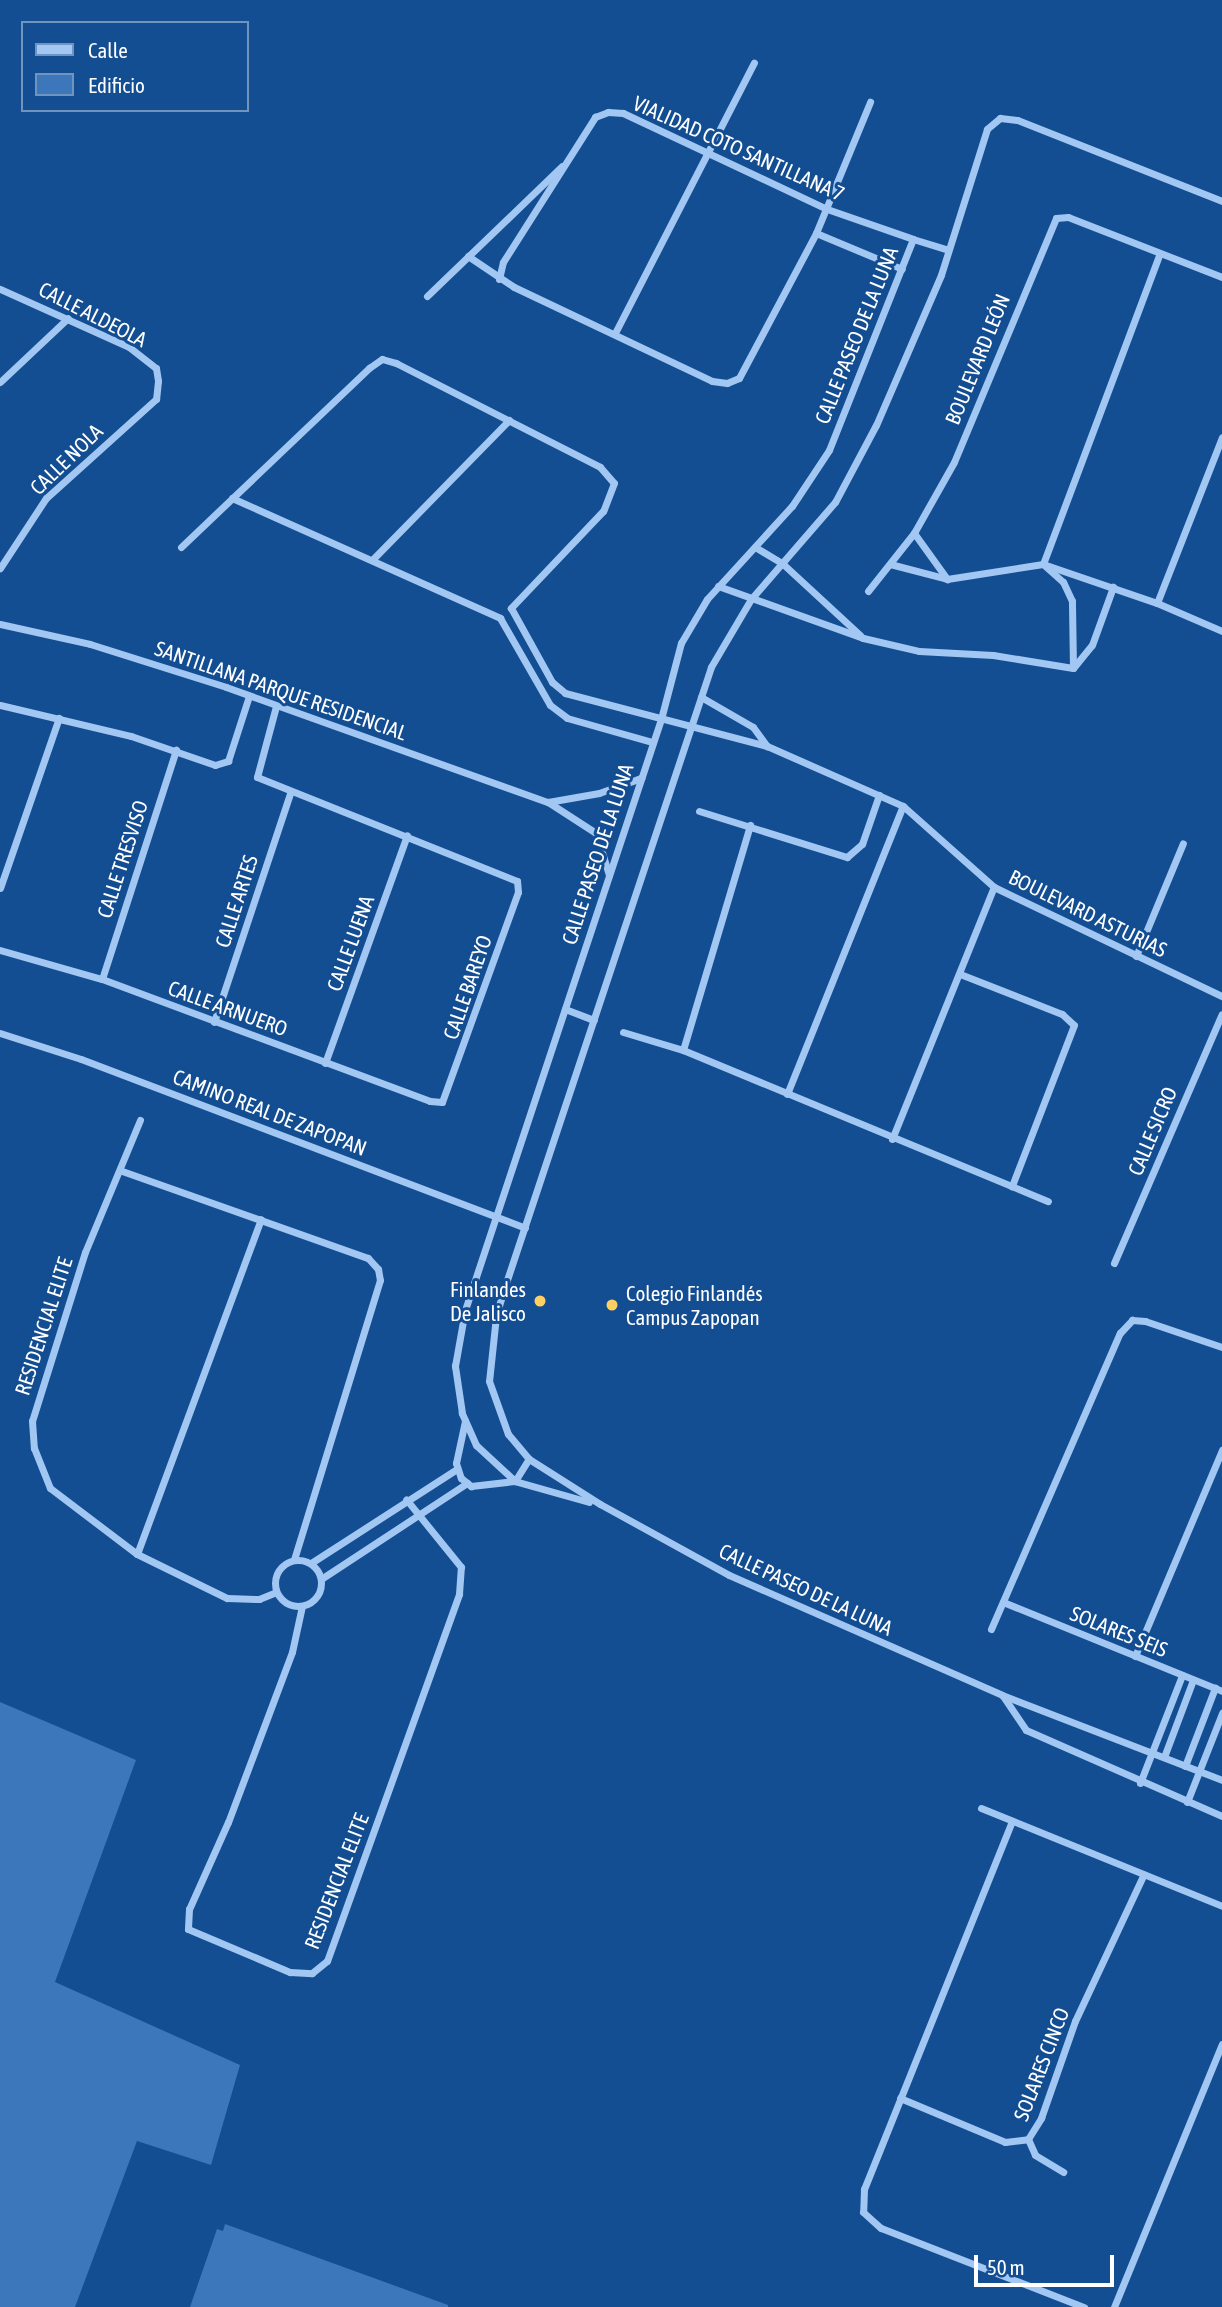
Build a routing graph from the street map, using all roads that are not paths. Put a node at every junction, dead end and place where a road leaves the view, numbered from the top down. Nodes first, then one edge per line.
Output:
1 (754, 63) dead end
2 (870, 102) dead end
3 (708, 152) junction
4 (570, 158) junction
5 (1222, 201) edge
6 (827, 209) junction
7 (816, 233) junction
8 (913, 239) junction
9 (948, 250) junction
10 (1160, 253) junction
11 (468, 256) junction
12 (902, 269) junction
13 (1222, 277) edge
14 (499, 279) junction
15 (0, 289) edge
16 (428, 296) dead end
17 (68, 318) junction
18 (615, 333) junction
19 (159, 381) joint
20 (0, 382) edge
21 (509, 420) junction
22 (1222, 436) edge
23 (232, 498) junction
24 (914, 533) junction
25 (181, 547) dead end
26 (755, 547) junction
27 (373, 560) junction
28 (783, 564) junction
29 (1043, 564) junction
30 (890, 565) junction
31 (0, 568) edge
32 (947, 579) junction
33 (718, 586) junction
34 (1113, 587) junction
35 (868, 591) dead end
36 (751, 598) junction
37 (1157, 603) junction
38 (0, 624) edge
39 (1222, 631) edge
40 (863, 638) junction
41 (1073, 668) junction
42 (249, 696) junction
43 (701, 697) junction
44 (0, 705) edge
45 (276, 706) junction
46 (59, 718) junction
47 (661, 719) junction
48 (691, 725) junction
49 (652, 742) junction
50 (767, 746) junction
51 (176, 750) junction
52 (641, 778) junction
53 (291, 791) junction
54 (879, 795) junction
55 (548, 802) junction
56 (903, 806) junction
57 (699, 811) dead end
58 (750, 825) junction
59 (407, 835) junction
60 (1183, 843) dead end
61 (609, 875) junction
62 (995, 887) junction
63 (0, 888) edge
64 (0, 950) edge
65 (1136, 956) junction
66 (960, 974) junction
67 (102, 979) junction
68 (1222, 996) edge
69 (565, 1009) junction
70 (1222, 1014) edge
71 (594, 1020) junction
72 (214, 1022) junction
73 (623, 1031) dead end
74 (0, 1033) edge
75 (682, 1050) junction
76 (325, 1063) junction
77 (787, 1094) junction
78 (442, 1102) joint
79 (140, 1120) dead end
80 (892, 1139) junction
81 (122, 1171) junction
82 (1012, 1186) junction
83 (1048, 1201) dead end
84 (496, 1217) junction
85 (261, 1219) junction
86 (525, 1228) junction
87 (1114, 1263) dead end
88 (1222, 1347) edge
89 (465, 1421) junction
90 (1222, 1450) edge
91 (529, 1459) junction
92 (457, 1469) junction
93 (515, 1481) junction
94 (467, 1483) junction
95 (406, 1499) junction
96 (600, 1504) junction
97 (419, 1514) junction
98 (137, 1554) junction
99 (294, 1559) junction
100 (312, 1563) junction
101 (321, 1579) junction
102 (276, 1592) junction
103 (1003, 1602) junction
104 (302, 1606) junction
105 (991, 1629) dead end
106 (1135, 1656) junction
107 (1182, 1675) junction
108 (1194, 1680) junction
109 (1218, 1690) edge
110 (1002, 1695) junction
111 (1222, 1713) edge
112 (1152, 1752) junction
113 (1164, 1757) junction
114 (1185, 1766) junction
115 (1200, 1771) junction
116 (1222, 1780) edge
117 (1140, 1783) junction
118 (1187, 1802) junction
119 (981, 1808) dead end
120 (1222, 1816) edge
121 (1012, 1821) junction
122 (1144, 1874) junction
123 (1222, 1906) edge
124 (1222, 2044) edge
125 (900, 2098) junction
126 (1028, 2140) junction
127 (1063, 2172) dead end
128 (1084, 2307) edge
129 (1114, 2307) edge

1 - 3 street
2 - 6 street
3 - 4 street, VIALIDAD COTO SANTILLANA 7
3 - 6 street, VIALIDAD COTO SANTILLANA 7
3 - 18 street
4 - 11 street
4 - 14 street, VIALIDAD COTO SANTILLANA 7
5 - 9 street
6 - 7 street
6 - 8 street, VIALIDAD COTO SANTILLANA 7
7 - 12 street
7 - 18 street
8 - 9 street, CALLE PASEO DE LA LUNA
8 - 12 street, CALLE PASEO DE LA LUNA
9 - 28 street, CALLE PASEO DE LA LUNA
10 - 13 street, BOULEVARD LEÓN
10 - 24 street, BOULEVARD LEÓN
10 - 29 street
11 - 14 street
11 - 16 street
12 - 26 street, CALLE PASEO DE LA LUNA
14 - 18 street
15 - 17 street, CALLE ALDEOLA
17 - 19 street, CALLE ALDEOLA
17 - 20 street
19 - 31 street, CALLE NOLA
21 - 23 street
21 - 27 street
21 - 47 street, BOULEVARD ASTURIAS
22 - 37 street
23 - 25 street
23 - 27 street
24 - 30 street
24 - 32 street
26 - 28 street
26 - 33 street, CALLE PASEO DE LA LUNA
27 - 49 street
28 - 36 street, CALLE PASEO DE LA LUNA
28 - 40 street
29 - 32 street
29 - 34 street
29 - 41 street
30 - 32 street
30 - 35 street
33 - 36 street
33 - 47 street, CALLE PASEO DE LA LUNA
34 - 37 street
34 - 41 street
36 - 40 street
36 - 43 street, CALLE PASEO DE LA LUNA
37 - 39 street
38 - 42 street, SANTILLANA PARQUE RESIDENCIAL
40 - 41 street
42 - 45 street, SANTILLANA PARQUE RESIDENCIAL
42 - 51 street
43 - 48 street, CALLE PASEO DE LA LUNA
43 - 50 street, BOULEVARD ASTURIAS
44 - 46 street
45 - 53 street
45 - 55 street, SANTILLANA PARQUE RESIDENCIAL
46 - 51 street
46 - 63 street
47 - 48 street, BOULEVARD ASTURIAS
47 - 49 street, CALLE PASEO DE LA LUNA
48 - 50 street, BOULEVARD ASTURIAS
48 - 71 street, CALLE PASEO DE LA LUNA
49 - 52 street, CALLE PASEO DE LA LUNA
50 - 54 street, BOULEVARD ASTURIAS
51 - 67 street, CALLE TRESVISO
52 - 55 street
52 - 61 street, CALLE PASEO DE LA LUNA
53 - 59 street
53 - 72 street, CALLE ARTES
54 - 56 street, BOULEVARD ASTURIAS
54 - 58 street
55 - 61 street, SANTILLANA PARQUE RESIDENCIAL
56 - 62 street, BOULEVARD ASTURIAS
56 - 77 street
57 - 58 street
58 - 75 street
59 - 76 street, CALLE LUENA
59 - 78 street, CALLE BAREYO
60 - 65 street
61 - 69 street, CALLE PASEO DE LA LUNA
62 - 65 street, BOULEVARD ASTURIAS
62 - 66 street
64 - 67 street, CALLE ARNUERO
65 - 68 street, BOULEVARD ASTURIAS
66 - 80 street
66 - 82 street
67 - 72 street, CALLE ARNUERO
69 - 71 street
69 - 84 street, CALLE PASEO DE LA LUNA
70 - 87 street, CALLE SICRO
71 - 86 street, CALLE PASEO DE LA LUNA
72 - 76 street, CALLE ARNUERO
73 - 75 street
74 - 84 street, CAMINO REAL DE ZAPOPAN
75 - 77 street
76 - 78 street, CALLE ARNUERO
77 - 80 street
79 - 81 street, RESIDENCIAL ELITE
80 - 82 street
81 - 85 street
81 - 98 street, RESIDENCIAL ELITE
82 - 83 street
84 - 86 street, CAMINO REAL DE ZAPOPAN
84 - 89 street, CALLE PASEO DE LA LUNA
85 - 98 street
85 - 99 street
86 - 91 street, CALLE PASEO DE LA LUNA
88 - 103 street
89 - 92 street
89 - 93 street, CALLE PASEO DE LA LUNA
90 - 106 street
91 - 93 street
91 - 96 street, CALLE PASEO DE LA LUNA
92 - 94 street
92 - 95 street
93 - 94 street
93 - 96 street, CALLE PASEO DE LA LUNA
94 - 97 street
95 - 97 street, RESIDENCIAL ELITE
95 - 100 street
96 - 110 street, CALLE PASEO DE LA LUNA
97 - 101 street
97 - 104 street, RESIDENCIAL ELITE
98 - 102 street, RESIDENCIAL ELITE
99 - 100 street
99 - 102 street
100 - 101 street
101 - 104 street
102 - 104 street
103 - 105 street
103 - 106 street, SOLARES SEIS
106 - 107 street, SOLARES SEIS
107 - 108 street, SOLARES SEIS
107 - 112 street
108 - 109 street, SOLARES SEIS
108 - 113 street
109 - 114 street
110 - 112 street, CALLE PASEO DE LA LUNA
110 - 117 street
111 - 115 street
112 - 113 street, CALLE PASEO DE LA LUNA
112 - 117 street
113 - 114 street, CALLE PASEO DE LA LUNA
114 - 115 street, CALLE PASEO DE LA LUNA
115 - 116 street, CALLE PASEO DE LA LUNA
115 - 118 street
117 - 118 street
118 - 120 street
119 - 121 street
121 - 122 street
121 - 125 street
122 - 123 street
122 - 126 street, SOLARES CINCO
124 - 129 street
125 - 126 street, SOLARES CINCO
125 - 128 street
126 - 127 street

